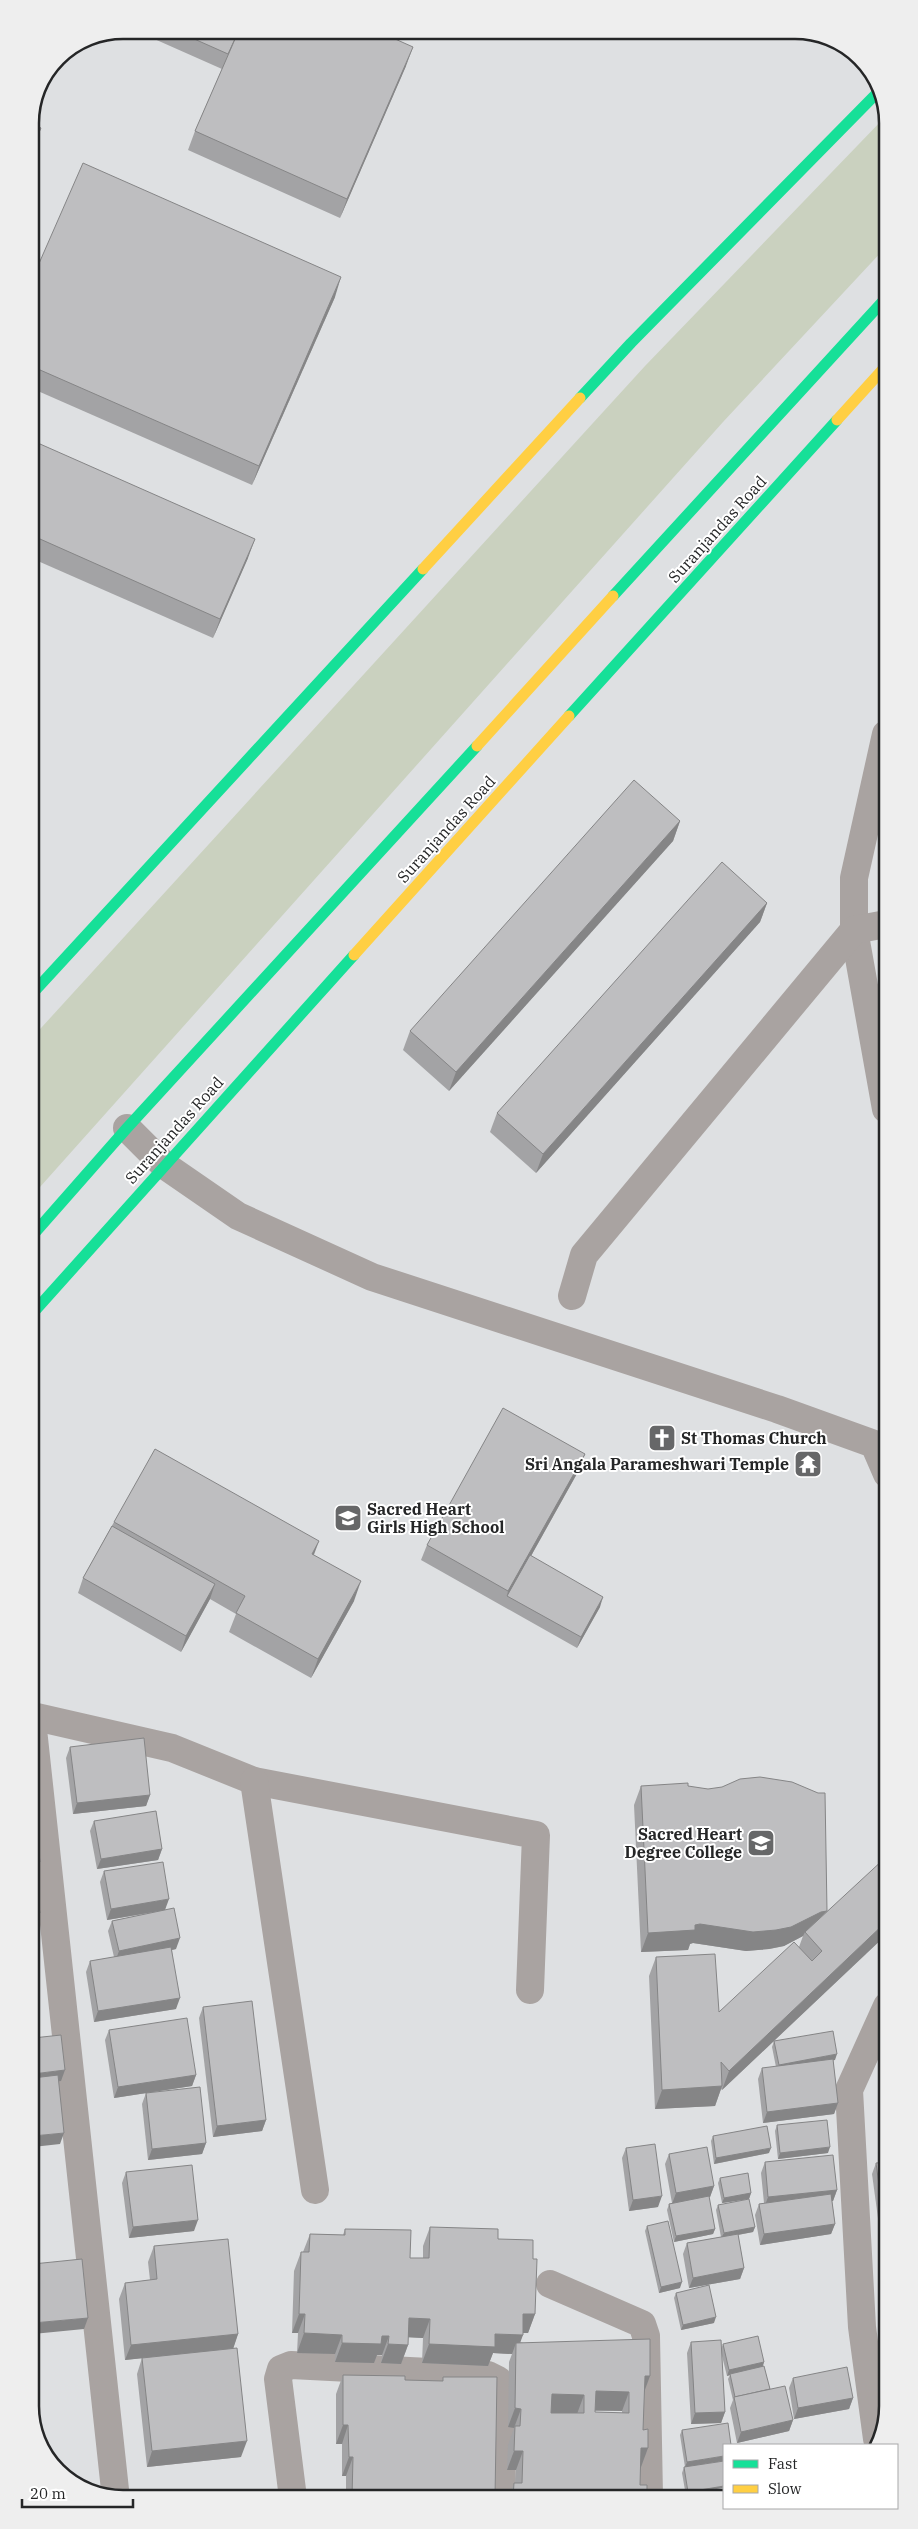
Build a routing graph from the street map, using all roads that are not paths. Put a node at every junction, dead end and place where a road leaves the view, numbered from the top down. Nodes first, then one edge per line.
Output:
1 (874, 96) edge
2 (879, 306) edge
3 (879, 374) edge
4 (879, 766) edge
5 (879, 925) edge
6 (854, 930) junction
7 (39, 986) edge
8 (879, 1058) edge
9 (127, 1128) junction
10 (164, 1165) junction
11 (39, 1228) edge
12 (572, 1296) dead end
13 (39, 1306) edge
14 (879, 1456) edge
15 (39, 1720) edge
16 (254, 1781) junction
17 (39, 1783) edge
18 (530, 1990) dead end
19 (879, 2024) edge
20 (315, 2190) dead end
21 (550, 2284) dead end
22 (876, 2430) edge
23 (115, 2490) edge
24 (292, 2490) edge
25 (502, 2490) edge
26 (650, 2490) edge

1 - 7 main road
2 - 9 main road, Suranjandas Road
3 - 10 main road, Suranjandas Road
4 - 6 street
5 - 6 street
6 - 8 street
6 - 12 street
9 - 10 street
9 - 11 main road, Suranjandas Road
10 - 13 main road, Suranjandas Road
10 - 14 street
15 - 16 street
16 - 18 street
16 - 20 street
17 - 23 street
19 - 22 street
21 - 26 street
24 - 25 street

